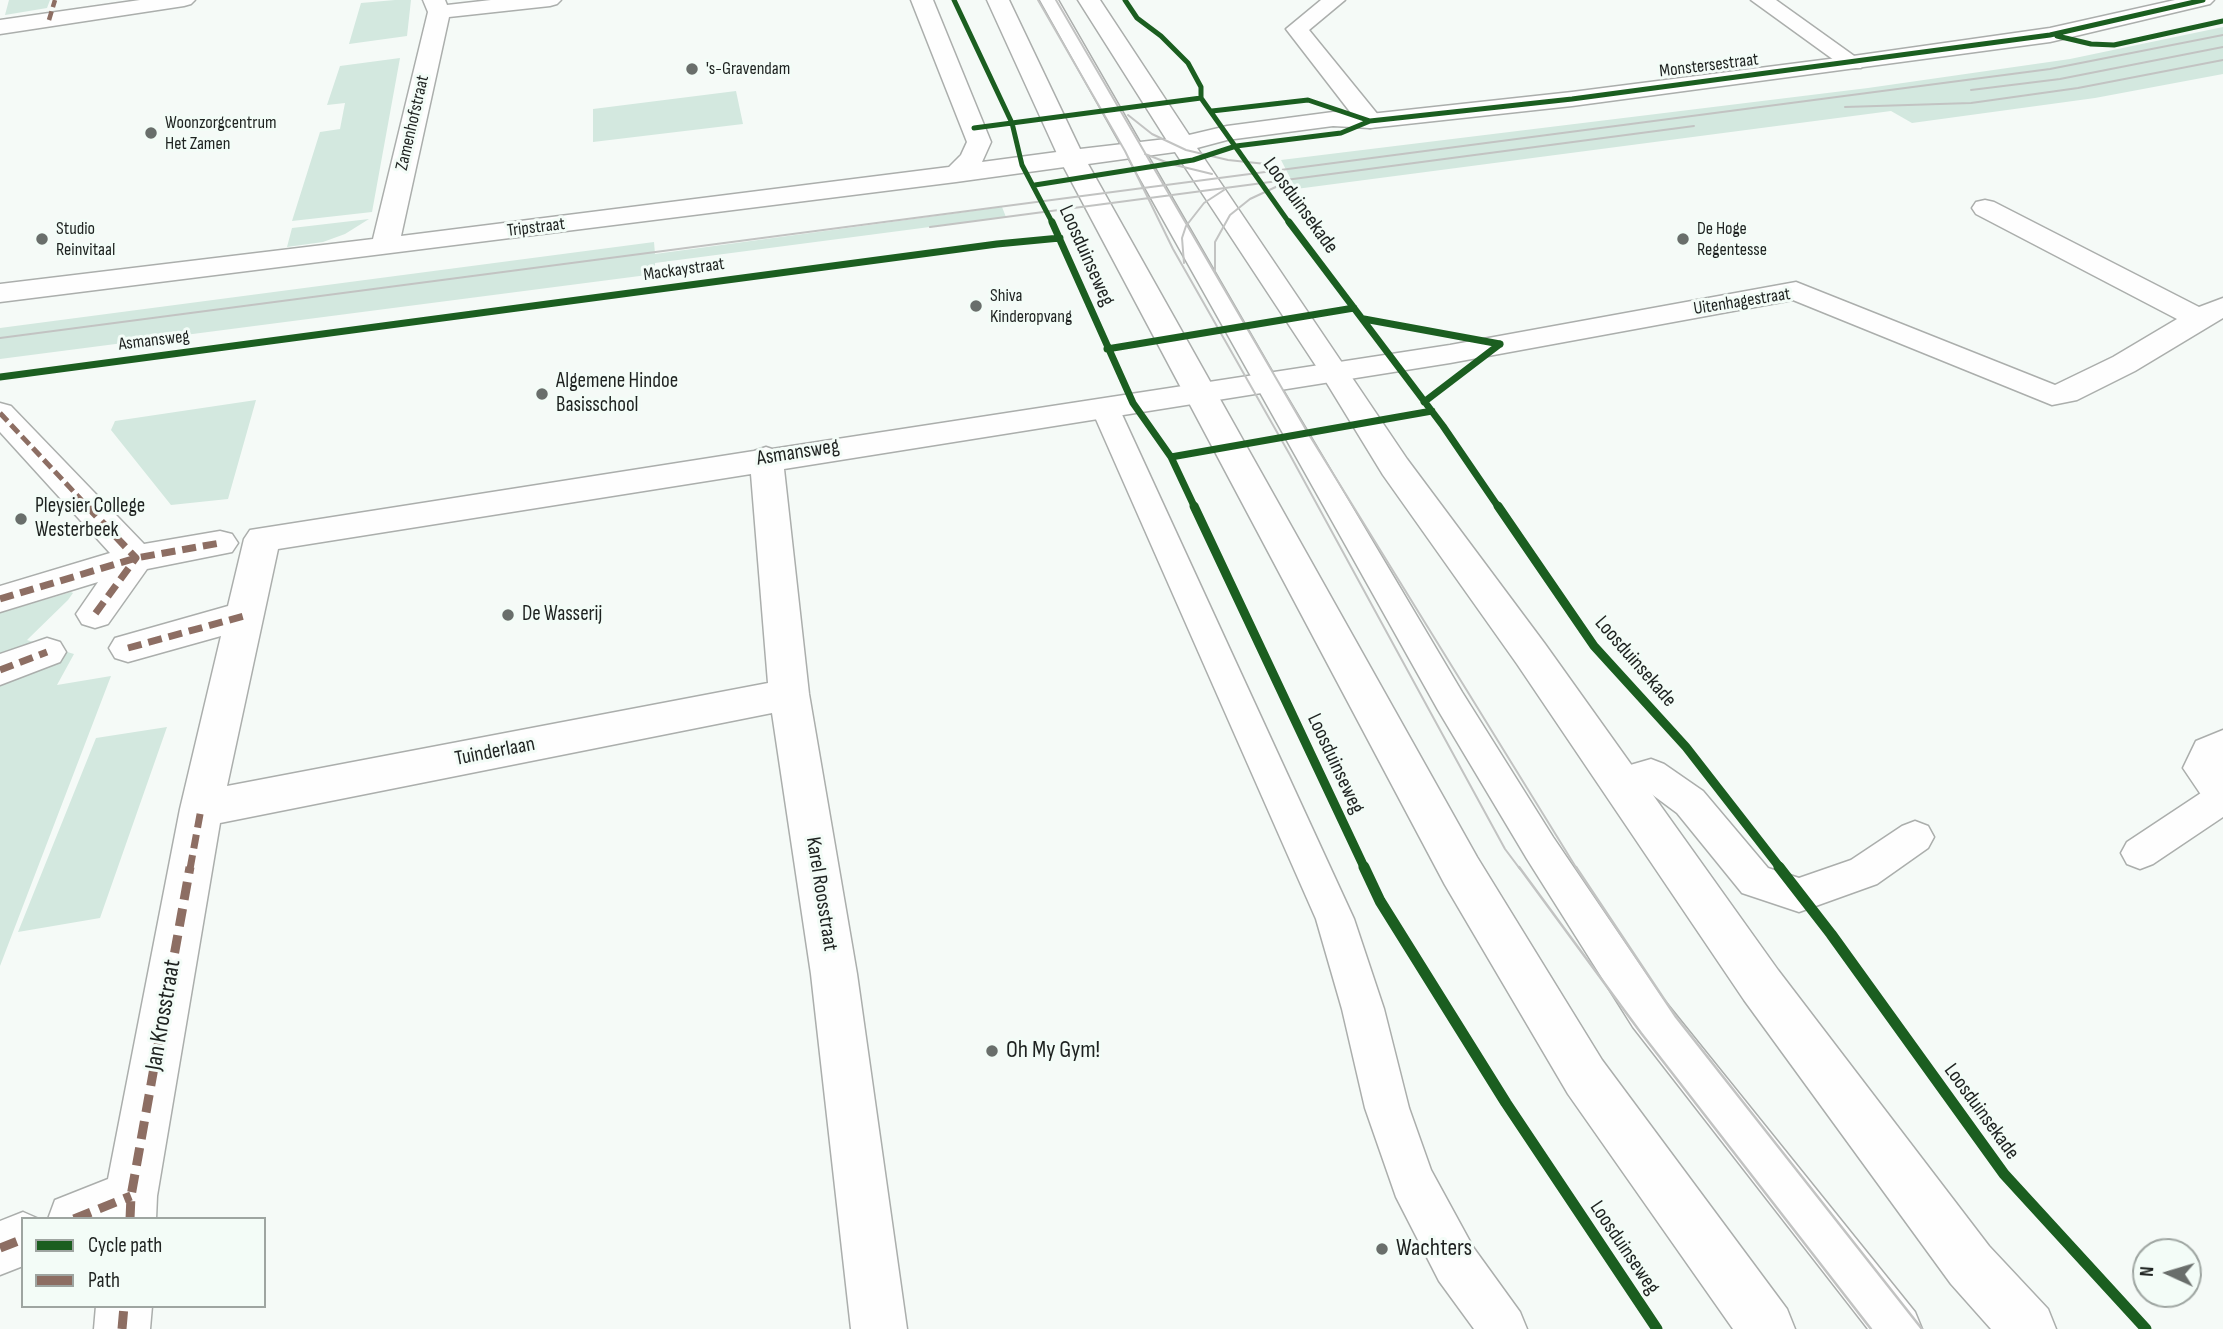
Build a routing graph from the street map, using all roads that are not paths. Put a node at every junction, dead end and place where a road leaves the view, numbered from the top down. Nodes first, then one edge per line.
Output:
1 (184, 0) edge
2 (550, 0) edge
3 (922, 0) edge
4 (998, 0) edge
5 (1049, 0) edge
6 (1089, 0) edge
7 (1334, 0) edge
8 (1762, 0) edge
9 (2203, 0) edge
10 (437, 6) edge
11 (52, 10) edge
12 (0, 27) edge
13 (1853, 63) junction
14 (1370, 121) junction
15 (1182, 144) junction
16 (1132, 150) junction
17 (1072, 158) junction
18 (956, 174) junction
19 (1984, 208) dead end
20 (385, 246) junction
21 (0, 293) edge
22 (2210, 312) edge
23 (1335, 372) junction
24 (1265, 382) junction
25 (1200, 393) junction
26 (1105, 408) junction
27 (0, 413) edge
28 (766, 458) junction
29 (262, 539) joint
30 (220, 543) dead end
31 (136, 558) junction
32 (0, 599) edge
33 (95, 614) dead end
34 (244, 616) junction
35 (128, 648) dead end
36 (47, 652) dead end
37 (0, 670) edge
38 (789, 694) junction
39 (2223, 746) edge
40 (1619, 782) junction
41 (2223, 796) edge
42 (199, 821) junction
43 (1915, 837) dead end
44 (2140, 853) dead end
45 (130, 1208) edge
46 (84, 1217) edge
47 (21, 1240) edge
48 (0, 1248) edge
49 (124, 1308) edge
50 (122, 1329) edge
51 (879, 1329) edge
52 (1503, 1329) edge
53 (1767, 1329) edge
54 (1898, 1329) edge
55 (2028, 1329) edge

1 - 11 street
2 - 10 street
3 - 18 street
4 - 17 street, Loosduinseweg
5 - 16 lane
6 - 15 street
7 - 14 street
8 - 13 street
9 - 13 street, Monstersestraat
10 - 20 street, Zamenhofstraat
11 - 12 street
13 - 14 street, Monstersestraat
14 - 15 street, Monstersestraat
15 - 16 street, Monstersestraat
15 - 23 street
16 - 17 street, Monstersestraat
16 - 24 lane
17 - 18 street, Tripstraat
17 - 25 street, Loosduinseweg
18 - 20 street, Tripstraat
19 - 22 street, Uitenhagestraat
20 - 21 street, Tripstraat
22 - 23 street, Uitenhagestraat
23 - 24 street, Asmansweg
23 - 40 street
24 - 25 street, Asmansweg
24 - 54 lane
25 - 26 street, Asmansweg
25 - 53 street, Loosduinseweg
26 - 28 street, Asmansweg
26 - 52 lane
27 - 31 street
28 - 29 street, Asmansweg
28 - 38 street, Karel Roosstraat
29 - 34 street, Jan Krosstraat
30 - 31 street
31 - 32 street
31 - 33 street
34 - 35 street
34 - 42 street, Jan Krosstraat
36 - 37 street
38 - 42 street, Tuinderlaan
38 - 51 street, Karel Roosstraat
39 - 41 street
40 - 43 lane
40 - 55 street
41 - 44 lane
42 - 45 street, Jan Krosstraat
45 - 46 street, Jan Krosstraat
47 - 48 street
49 - 50 street

